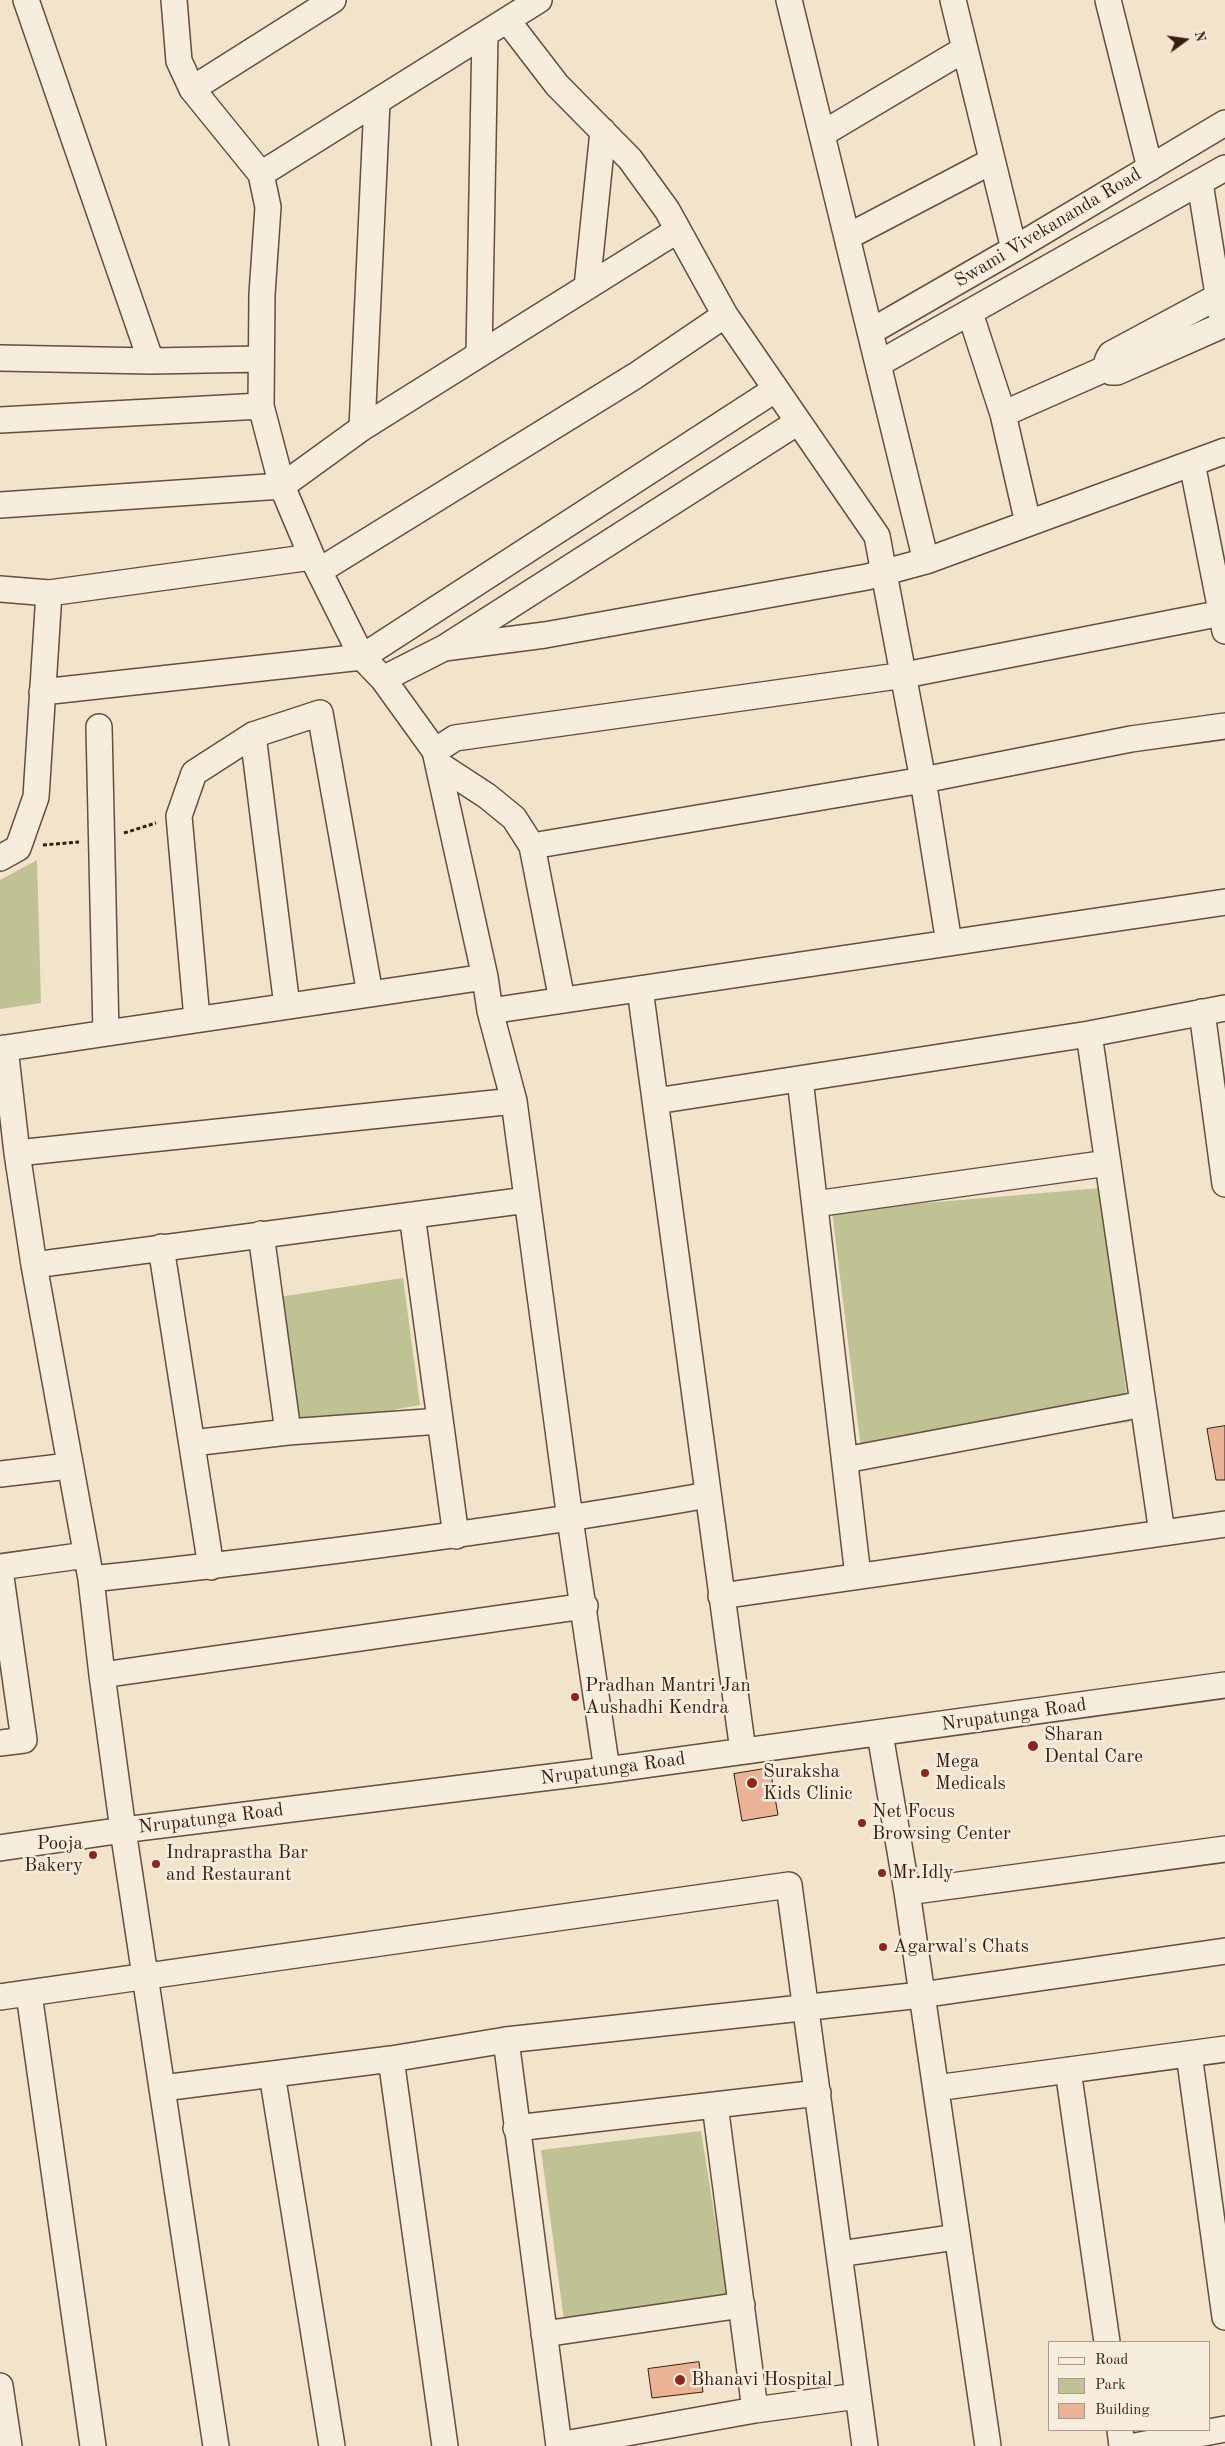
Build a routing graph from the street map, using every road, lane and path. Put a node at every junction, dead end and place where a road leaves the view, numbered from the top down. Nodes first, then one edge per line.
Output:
1 (26, 0) edge
2 (174, 0) edge
3 (333, 0) edge
4 (539, 0) edge
5 (789, 0) edge
6 (953, 0) edge
7 (1108, 0) edge
8 (507, 20) junction
9 (485, 34) junction
10 (965, 49) junction
11 (192, 89) junction
12 (377, 102) junction
13 (1225, 122) edge
14 (603, 131) junction
15 (822, 134) junction
16 (992, 161) junction
17 (1150, 168) junction
18 (1225, 168) edge
19 (261, 174) junction
20 (1200, 183) junction
21 (678, 230) junction
22 (847, 237) junction
23 (1014, 249) junction
24 (587, 287) junction
25 (1219, 296) junction
26 (970, 313) junction
27 (725, 315) junction
28 (1224, 330) edge
29 (870, 332) junction
30 (479, 354) junction
31 (0, 358) edge
32 (261, 359) junction
33 (151, 361) junction
34 (878, 364) junction
35 (1107, 368) junction
36 (776, 390) junction
37 (261, 406) junction
38 (1003, 414) junction
39 (0, 420) edge
40 (798, 422) junction
41 (362, 428) junction
42 (1225, 451) edge
43 (1192, 462) junction
44 (282, 486) junction
45 (0, 505) edge
46 (1028, 523) junction
47 (926, 561) junction
48 (316, 564) junction
49 (884, 573) junction
50 (0, 589) edge
51 (48, 593) junction
52 (1224, 622) edge
53 (444, 648) junction
54 (362, 657) junction
55 (905, 675) junction
56 (383, 679) junction
57 (42, 692) junction
58 (99, 726) dead end
59 (1225, 726) edge
60 (253, 735) junction
61 (436, 758) junction
62 (923, 780) junction
63 (178, 816) junction
64 (100, 840) junction
65 (532, 846) junction
66 (9, 853) edge
67 (1225, 902) edge
68 (949, 943) junction
69 (485, 977) junction
70 (640, 989) junction
71 (370, 994) junction
72 (562, 1000) junction
73 (288, 1006) junction
74 (1214, 1010) edge
75 (490, 1011) junction
76 (197, 1019) junction
77 (106, 1033) junction
78 (1089, 1034) junction
79 (2, 1048) edge
80 (800, 1079) junction
81 (514, 1101) junction
82 (656, 1101) junction
83 (17, 1153) junction
84 (1108, 1163) junction
85 (1225, 1184) edge
86 (527, 1200) junction
87 (815, 1204) junction
88 (412, 1215) junction
89 (261, 1234) junction
90 (161, 1247) junction
91 (34, 1265) junction
92 (1143, 1404) junction
93 (440, 1420) junction
94 (288, 1432) junction
95 (192, 1443) junction
96 (845, 1460) junction
97 (69, 1466) junction
98 (0, 1474) edge
99 (708, 1494) junction
100 (570, 1519) junction
101 (1225, 1524) edge
102 (1162, 1533) junction
103 (456, 1536) junction
104 (86, 1555) junction
105 (211, 1567) junction
106 (0, 1568) edge
107 (858, 1576) junction
108 (91, 1579) junction
109 (721, 1596) junction
110 (584, 1606) junction
111 (6, 1659) edge
112 (102, 1675) junction
113 (1225, 1685) edge
114 (880, 1734) junction
115 (0, 1743) edge
116 (742, 1751) junction
117 (607, 1770) junction
118 (123, 1830) junction
119 (0, 1848) edge
120 (1225, 1849) edge
121 (907, 1892) junction
122 (1225, 1951) edge
123 (146, 1978) junction
124 (29, 1994) junction
125 (921, 1995) junction
126 (0, 1997) edge
127 (805, 2007) junction
128 (506, 2040) junction
129 (1225, 2049) edge
130 (1189, 2054) junction
131 (391, 2059) junction
132 (1068, 2070) junction
133 (272, 2074) junction
134 (163, 2088) junction
135 (936, 2088) junction
136 (818, 2092) junction
137 (715, 2105) junction
138 (516, 2128) junction
139 (957, 2237) junction
140 (839, 2254) junction
141 (1222, 2266) edge
142 (742, 2305) junction
143 (1225, 2316) edge
144 (544, 2334) junction
145 (1107, 2341) edge
146 (0, 2386) edge
147 (857, 2396) junction
148 (755, 2410) junction
149 (1120, 2431) edge
150 (1214, 2436) edge
151 (9, 2446) edge
152 (93, 2446) edge
153 (216, 2446) edge
154 (332, 2446) edge
155 (445, 2446) edge
156 (559, 2446) edge
157 (865, 2446) edge
158 (988, 2446) edge
159 (1122, 2446) edge
160 (1135, 2446) edge

1 - 33 street
2 - 11 street
3 - 11 street
4 - 8 street
5 - 15 street
6 - 10 street
7 - 17 street
8 - 9 street
8 - 14 street
9 - 12 street
9 - 30 street
10 - 15 street
10 - 16 street
11 - 19 street
12 - 19 street
12 - 41 street
13 - 17 street, Swami Vivekananda Road
14 - 21 street
14 - 24 street
15 - 22 street
16 - 22 street
16 - 23 street
17 - 23 street, Swami Vivekananda Road
18 - 20 street
19 - 32 street
20 - 25 street
20 - 26 street
21 - 24 street
21 - 27 street
22 - 29 street
23 - 29 street, Swami Vivekananda Road
24 - 30 street
25 - 28 street
25 - 35 street
26 - 34 street
26 - 38 street
27 - 36 street
27 - 48 street
28 - 35 street
29 - 34 street
30 - 41 street
31 - 33 street
32 - 33 street
32 - 37 street
34 - 47 street
35 - 38 street
36 - 40 street
36 - 54 street
37 - 39 street
37 - 44 street
38 - 46 street
40 - 49 street
40 - 53 street
41 - 44 street
42 - 43 street
43 - 46 street
43 - 52 street
44 - 45 street
44 - 48 street
46 - 47 street
47 - 49 street
48 - 51 street
48 - 54 street
49 - 53 street
49 - 55 street
50 - 51 street
51 - 57 street
52 - 55 street
53 - 56 street
54 - 56 street
54 - 57 street
55 - 61 street
55 - 62 street
56 - 61 street
57 - 66 street
58 - 64 street
59 - 62 street
60 - 63 street
60 - 71 street
60 - 73 street
61 - 65 street
61 - 69 street
62 - 65 street
62 - 68 street
63 - 64 path
63 - 76 street
64 - 66 path
64 - 77 street
65 - 72 street
67 - 68 street
68 - 70 street
69 - 71 street
69 - 75 street
70 - 72 street
70 - 82 street
71 - 73 street
72 - 75 street
73 - 76 street
74 - 78 street
74 - 85 street
75 - 81 street
76 - 77 street
77 - 79 street
78 - 80 street
78 - 84 street
79 - 83 street
80 - 82 street
80 - 87 street
81 - 83 street
81 - 86 street
82 - 99 street
83 - 91 street
84 - 87 street
84 - 92 street
86 - 88 street
86 - 100 street
87 - 96 street
88 - 89 street
88 - 93 street
89 - 90 street
89 - 94 street
90 - 91 street
90 - 95 street
91 - 97 street
92 - 96 street
92 - 102 street
93 - 94 street
93 - 103 street
94 - 95 street
95 - 105 street
96 - 107 street
97 - 98 street
97 - 104 street
99 - 100 street
99 - 109 street
100 - 103 street
100 - 110 street
101 - 102 street
102 - 107 street
103 - 105 street
104 - 106 street
104 - 108 street
105 - 108 street
106 - 111 street
107 - 109 street
108 - 112 street
109 - 116 street
110 - 112 street
110 - 117 street
111 - 115 street
112 - 118 street
113 - 114 street, Nrupatunga Road
114 - 116 street, Nrupatunga Road
114 - 121 street
116 - 117 street, Nrupatunga Road
117 - 118 street, Nrupatunga Road
118 - 119 street, Nrupatunga Road
118 - 123 street
120 - 121 street
121 - 125 street
122 - 125 street
123 - 124 street
123 - 127 street
123 - 134 street
124 - 126 street
124 - 152 street
125 - 127 street
125 - 135 street
127 - 128 street
127 - 136 street
128 - 131 street
128 - 138 street
129 - 130 street
130 - 132 street
130 - 141 street
131 - 133 street
131 - 155 street
132 - 135 street
132 - 145 street
133 - 134 street
133 - 154 street
134 - 153 street
135 - 139 street
136 - 137 street
136 - 140 street
137 - 138 street
137 - 142 street
138 - 144 street
139 - 140 street
139 - 158 street
140 - 147 street
141 - 143 street
142 - 144 street
142 - 148 street
144 - 156 street
146 - 151 street
147 - 148 street
147 - 157 street
148 - 156 street
149 - 159 street
150 - 160 street

